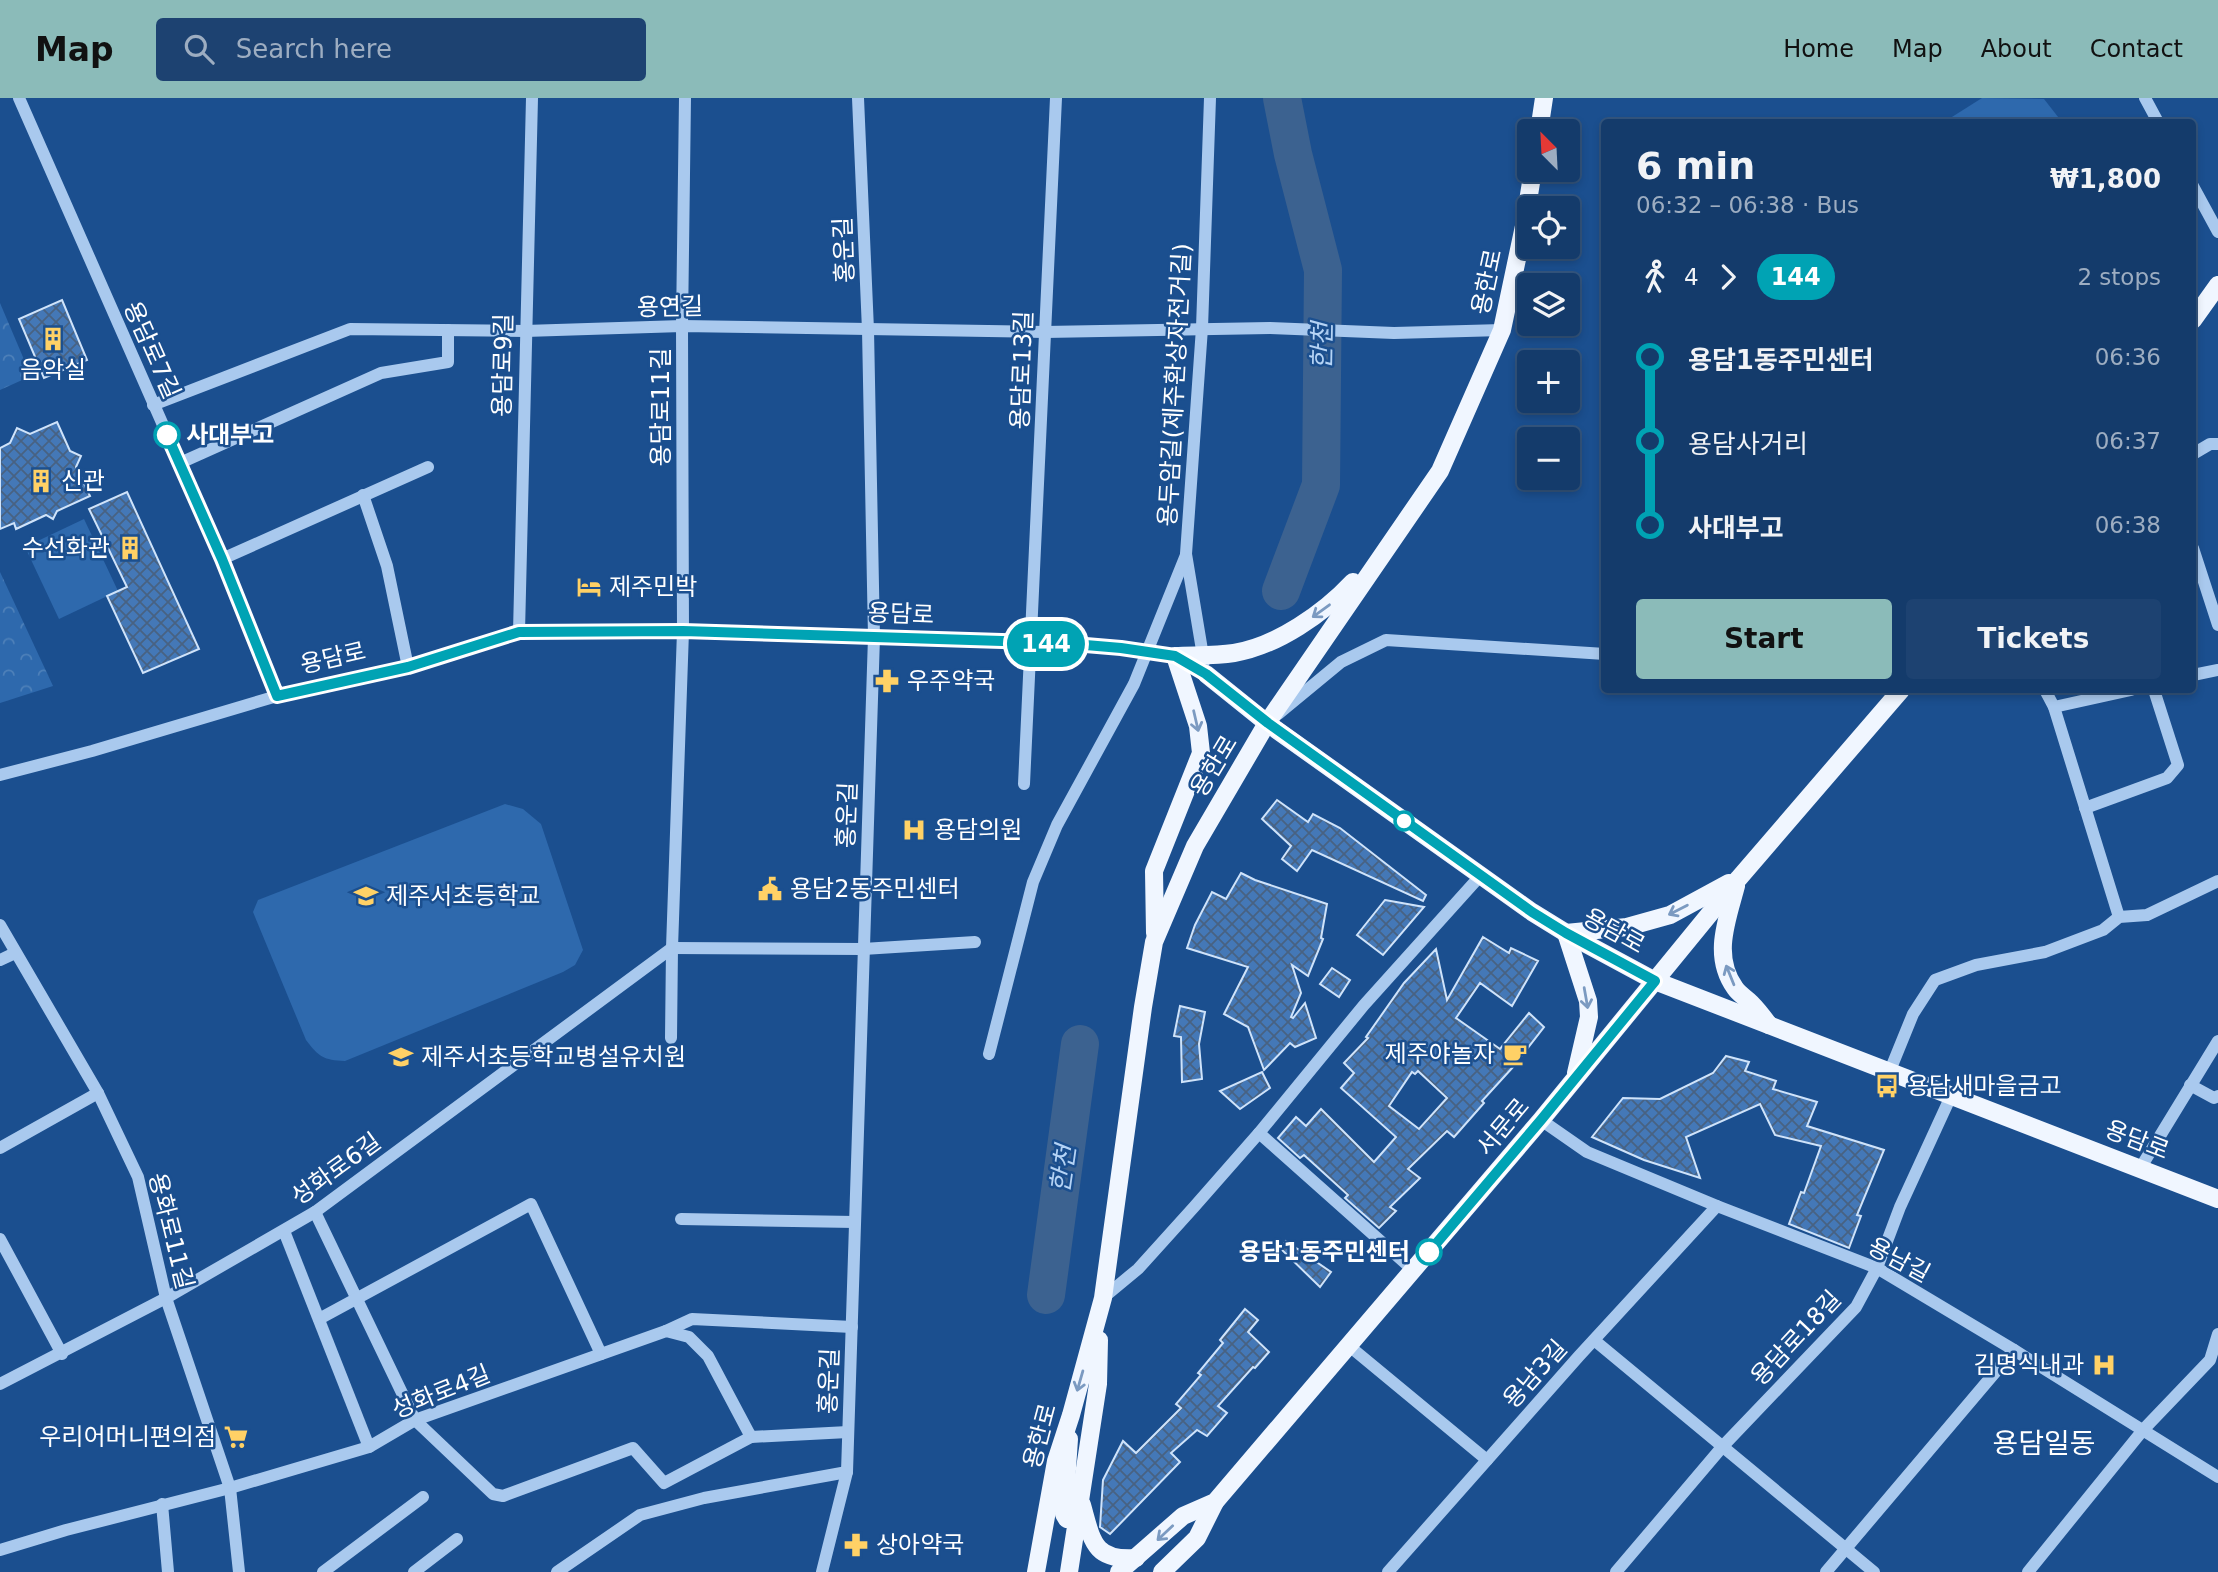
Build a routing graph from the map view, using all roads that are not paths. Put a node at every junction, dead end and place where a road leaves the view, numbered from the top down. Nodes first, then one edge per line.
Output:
1 (19, 98) edge
2 (532, 98) edge
3 (685, 98) edge
4 (858, 98) edge
5 (1056, 98) edge
6 (1210, 98) edge
7 (1544, 98) edge
8 (2145, 98) edge
9 (1541, 119) edge
10 (2156, 119) edge
11 (1531, 182) edge
12 (2196, 192) edge
13 (2218, 232) edge
14 (2218, 285) edge
15 (2196, 316) edge
16 (682, 327) junction
17 (1202, 328) junction
18 (449, 330) junction
19 (868, 330) junction
20 (1502, 330) junction
21 (525, 331) junction
22 (1045, 332) junction
23 (153, 405) junction
24 (2218, 444) edge
25 (2196, 452) edge
26 (180, 463) junction
27 (428, 467) dead end
28 (363, 495) junction
29 (1388, 547) junction
30 (1186, 554) junction
31 (2196, 557) edge
32 (222, 559) junction
33 (2218, 625) edge
34 (683, 631) junction
35 (519, 632) junction
36 (874, 637) junction
37 (1032, 644) junction
38 (1146, 652) junction
39 (1203, 654) junction
40 (1601, 654) edge
41 (1175, 656) junction
42 (408, 667) junction
43 (2218, 670) edge
44 (1206, 674) junction
45 (2196, 675) edge
46 (1897, 693) edge
47 (2047, 693) edge
48 (2117, 693) edge
49 (2155, 693) edge
50 (277, 696) junction
51 (2054, 707) junction
52 (1268, 723) junction
53 (0, 775) edge
54 (1024, 784) dead end
55 (2085, 808) junction
56 (1481, 875) junction
57 (1738, 878) junction
58 (2218, 881) edge
59 (2119, 917) junction
60 (0, 925) edge
61 (1566, 933) junction
62 (1155, 940) junction
63 (975, 942) dead end
64 (672, 948) junction
65 (863, 949) junction
66 (15, 953) junction
67 (0, 960) edge
68 (1655, 981) junction
69 (1772, 1028) junction
70 (671, 1038) dead end
71 (2218, 1041) edge
72 (989, 1054) dead end
73 (1888, 1073) junction
74 (1575, 1079) junction
75 (2190, 1085) junction
76 (98, 1093) junction
77 (1951, 1096) junction
78 (2218, 1096) edge
79 (1541, 1120) junction
80 (1259, 1133) junction
81 (1, 1144) edge
82 (2141, 1167) junction
83 (2218, 1199) edge
84 (1717, 1206) junction
85 (315, 1212) junction
86 (681, 1219) dead end
87 (855, 1222) junction
88 (284, 1231) junction
89 (0, 1239) edge
90 (4, 1259) edge
91 (1877, 1268) junction
92 (1413, 1270) junction
93 (166, 1298) junction
94 (356, 1298) junction
95 (1101, 1307) junction
96 (319, 1319) junction
97 (852, 1327) junction
98 (666, 1331) junction
99 (2218, 1334) edge
100 (1594, 1340) junction
101 (1348, 1345) junction
102 (2014, 1350) junction
103 (62, 1354) junction
104 (601, 1354) junction
105 (0, 1384) edge
106 (1071, 1415) junction
107 (415, 1420) junction
108 (2143, 1430) junction
109 (848, 1432) junction
110 (751, 1437) junction
111 (1723, 1446) junction
112 (369, 1447) junction
113 (1486, 1460) junction
114 (847, 1472) junction
115 (2218, 1477) edge
116 (230, 1488) junction
117 (423, 1496) dead end
118 (1215, 1502) junction
119 (162, 1504) junction
120 (1079, 1504) junction
121 (457, 1539) dead end
122 (1846, 1549) junction
123 (0, 1550) edge
124 (1136, 1558) junction
125 (168, 1572) edge
126 (239, 1572) edge
127 (323, 1572) edge
128 (414, 1572) edge
129 (557, 1572) edge
130 (819, 1572) edge
131 (1036, 1572) edge
132 (1069, 1572) edge
133 (1119, 1572) edge
134 (1162, 1572) edge
135 (1388, 1572) edge
136 (1616, 1572) edge
137 (1826, 1572) edge
138 (1874, 1572) edge
139 (2028, 1572) edge

1 - 23 street, 용담로7길
2 - 21 street, 용담로9길
3 - 16 street, 용담로11길
4 - 19 street, 홍운길
5 - 22 street, 용담로13길
6 - 17 street, 용두암길(제주환상자전거길)
7 - 9 main road
8 - 10 street
11 - 20 main road, 용한로
12 - 13 street
14 - 15 main road
16 - 19 street, 용연길
16 - 21 street, 용연길
16 - 34 street, 용담로11길
17 - 20 street, 용연길
17 - 22 street, 용연길
17 - 30 street, 용두암길(제주환상자전거길)
18 - 21 street, 용연길
18 - 23 street, 용연길
18 - 26 street
19 - 22 street, 용연길
19 - 36 street, 홍운길
20 - 29 main road, 용한로
21 - 35 street, 용담로9길
22 - 37 street, 용담로13길
23 - 26 street, 용담로7길
24 - 25 street
26 - 32 street, 용담로7길
27 - 28 street
28 - 32 street
28 - 42 street
29 -> 39 main road
29 - 52 main road, 용한로
30 - 38 street
30 - 39 street, 용두암길(제주환상자전거길)
31 - 33 street
32 - 50 street, 용담로7길
34 - 35 street, 용담로
34 - 36 street, 용담로
34 - 64 street
35 - 42 street, 용담로
36 - 37 street, 용담로
36 - 65 street, 홍운길
37 - 38 street, 용담로
37 - 54 street
38 - 41 street, 용담로
38 - 72 street
39 - 41 main road
39 - 44 street, 용두암길(제주환상자전거길)
40 - 52 street
41 - 44 street, 용담로
41 -> 62 main road
42 - 50 street, 용담로
43 - 45 street
44 - 52 main road, 용담로
46 - 57 main road, 서문로
47 - 51 street
48 - 51 street
49 - 55 street
50 - 53 street, 용담로
51 - 55 street
52 - 56 main road, 용담로
52 - 62 main road, 용한로
55 - 59 street
56 - 61 main road, 용담로
56 - 80 street
57 -> 61 main road
57 - 68 main road, 서문로
69 -> 57 main road
58 - 59 street
59 - 73 street
60 - 66 street, 용화로11길
61 - 68 main road, 용담로
61 -> 74 main road
62 - 95 main road, 용한로
63 - 65 street
64 - 65 street
64 - 70 street
64 - 85 street, 성화로6길
65 - 87 street, 홍운길
66 - 67 street
66 - 76 street, 용화로11길
68 - 69 main road, 용담로
68 - 74 main road, 서문로
69 - 73 main road, 용담로
71 - 75 street
73 - 77 main road, 용담로
74 - 79 main road, 서문로
75 - 78 street
75 - 82 street
76 - 81 street
76 - 93 street, 용화로11길
77 - 82 main road, 용담로
77 - 91 street, 용담로18길
79 - 84 street, 용남길
79 - 92 main road, 서문로
80 - 92 street
80 - 95 street
82 - 83 main road, 용담로
84 - 91 street, 용남길
84 - 100 street, 용남3길
85 - 88 street, 성화로6길
85 - 94 street
86 - 87 street
87 - 97 street, 홍운길
88 - 93 street, 성화로6길
88 - 96 street
89 - 90 street
90 - 103 street
91 - 102 street, 용남길
91 - 111 street, 용담로18길
92 - 101 main road, 서문로
93 - 103 street, 성화로6길
93 - 116 street, 용화로11길
94 - 96 street
94 - 104 street
94 - 107 street
95 -> 106 main road, 용한로
95 - 120 main road, 용한로
96 - 112 street
97 - 98 street, 성화로4길
97 - 109 street, 홍운길
98 - 104 street, 성화로4길
98 - 110 street
99 - 108 street
100 - 111 street
100 - 113 street, 용남3길
101 - 113 street
101 - 118 main road, 서문로
102 - 108 street, 용남길
102 - 122 street
103 - 105 street, 성화로6길
104 - 107 street, 성화로4길
106 - 120 main road
106 - 131 main road, 용한로
107 - 110 street
107 - 112 street, 성화로4길
108 - 115 street, 용남길
108 - 139 street
109 - 110 street
109 - 114 street, 홍운길
111 - 122 street
111 - 136 street, 용담로18길
112 - 116 street, 성화로4길
113 - 135 street, 용남3길
114 - 129 street
114 - 130 street, 홍운길
116 - 119 street, 성화로4길
116 - 126 street, 용화로11길
117 - 127 street
118 -> 124 main road, 서문로
118 - 134 main road
119 - 123 street, 성화로4길
119 - 125 street
120 - 124 main road
120 - 132 main road, 용한로
121 - 128 street
122 - 137 street
122 - 138 street
124 - 133 main road, 서문로

